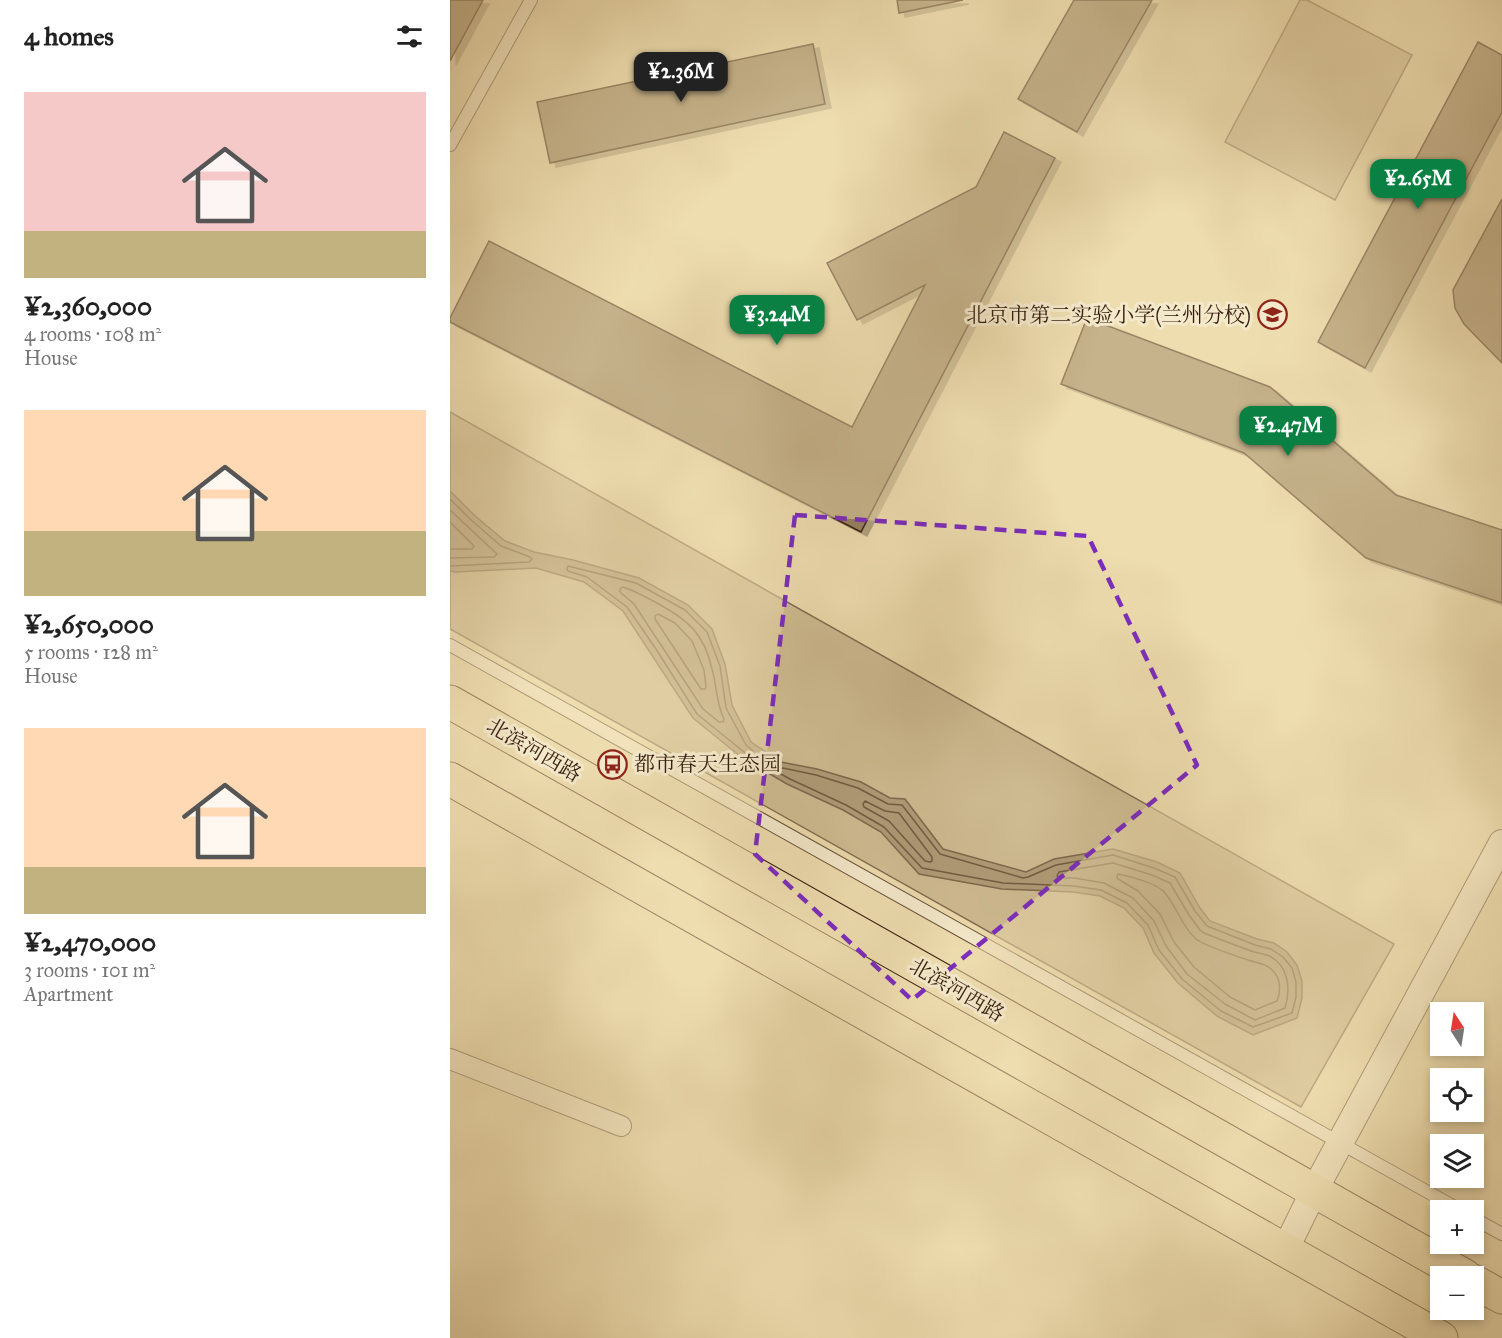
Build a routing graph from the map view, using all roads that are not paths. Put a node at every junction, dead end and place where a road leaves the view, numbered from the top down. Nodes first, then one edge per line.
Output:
1 (531, 0) edge
2 (450, 145) edge
3 (450, 645) edge
4 (450, 702) edge
5 (450, 779) edge
6 (1502, 843) edge
7 (450, 1059) edge
8 (621, 1126) dead end
9 (1340, 1144) junction
10 (1314, 1191) junction
11 (1442, 1200) edge
12 (1484, 1224) edge
13 (1502, 1234) edge
14 (1285, 1250) junction
15 (1447, 1266) edge
16 (1484, 1287) edge
17 (1502, 1297) edge
18 (1441, 1338) edge

1 - 2 lane
3 - 9 lane
4 - 10 main road, 北滨河西路
5 - 14 main road
6 - 9 street
7 - 8 street
9 - 10 street
9 - 11 lane
10 - 14 street
10 - 15 main road, 北滨河西路
12 - 13 lane
14 - 18 main road
16 - 17 main road

